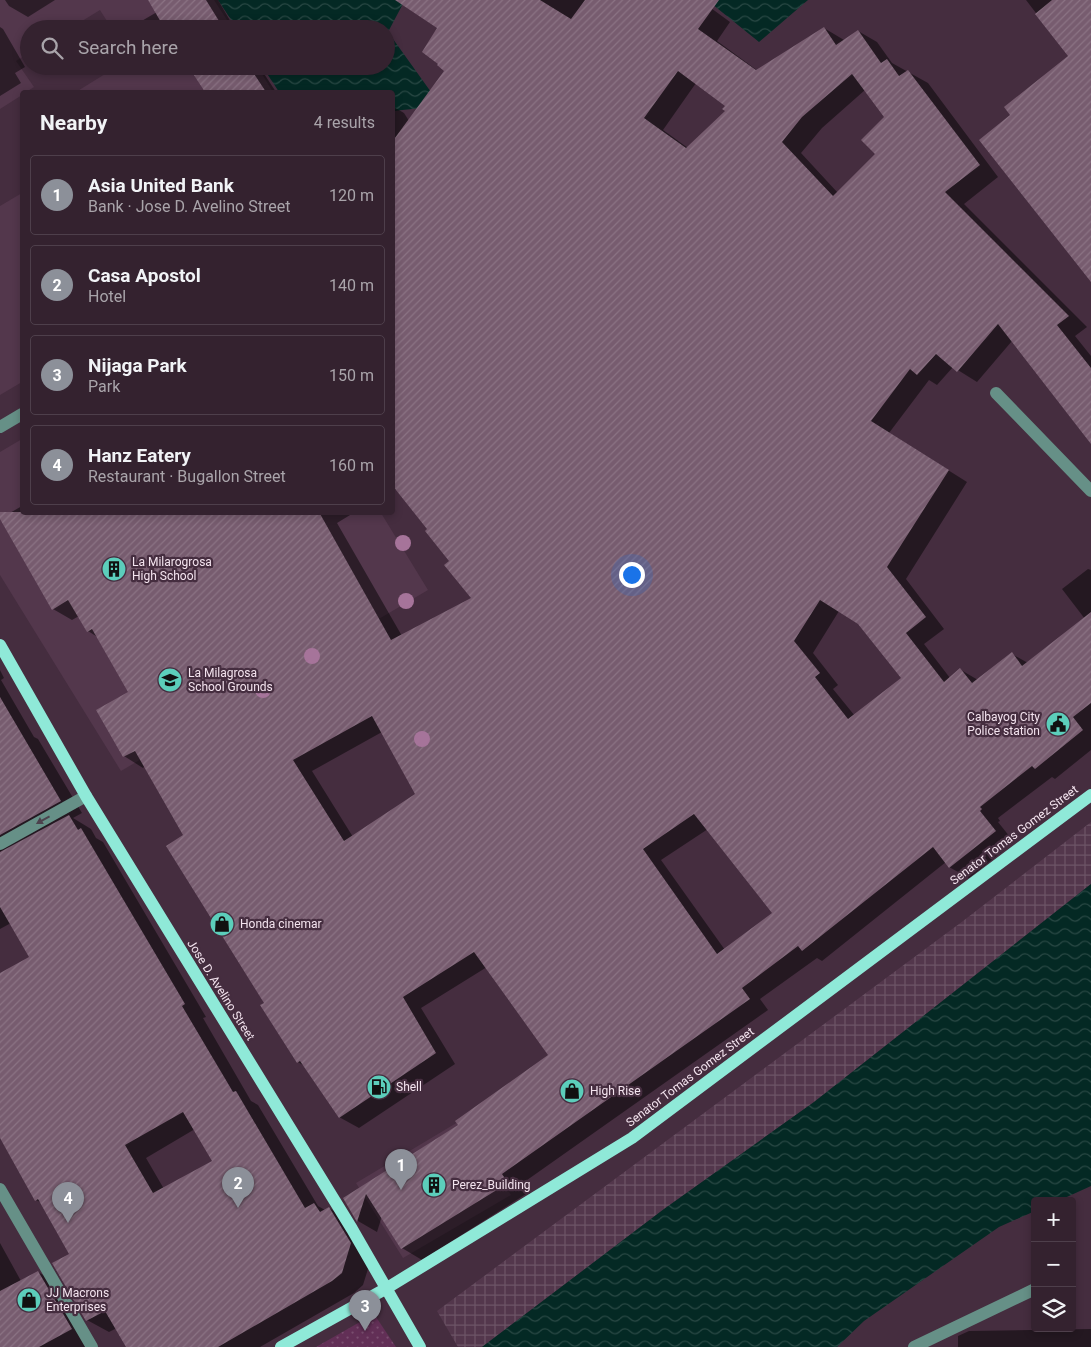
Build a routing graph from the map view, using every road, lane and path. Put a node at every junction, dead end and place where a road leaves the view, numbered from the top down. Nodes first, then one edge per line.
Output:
1 (996, 393) dead end
2 (20, 415) edge
3 (0, 427) edge
4 (1091, 491) edge
5 (0, 646) edge
6 (1091, 795) edge
7 (86, 796) junction
8 (0, 844) edge
9 (0, 1189) edge
10 (387, 1288) junction
11 (1031, 1292) edge
12 (92, 1347) edge
13 (281, 1347) edge
14 (420, 1347) edge
15 (914, 1347) edge

1 - 4 street
2 - 3 street
5 - 7 main road, Jose D. Avelino Street
6 - 10 main road, Senator Tomas Gomez Street
7 -> 8 street
7 - 10 main road, Jose D. Avelino Street
9 - 12 street
10 - 13 main road, Senator Tomas Gomez Street
10 - 14 main road, Jose D. Avelino Street
11 - 15 street

